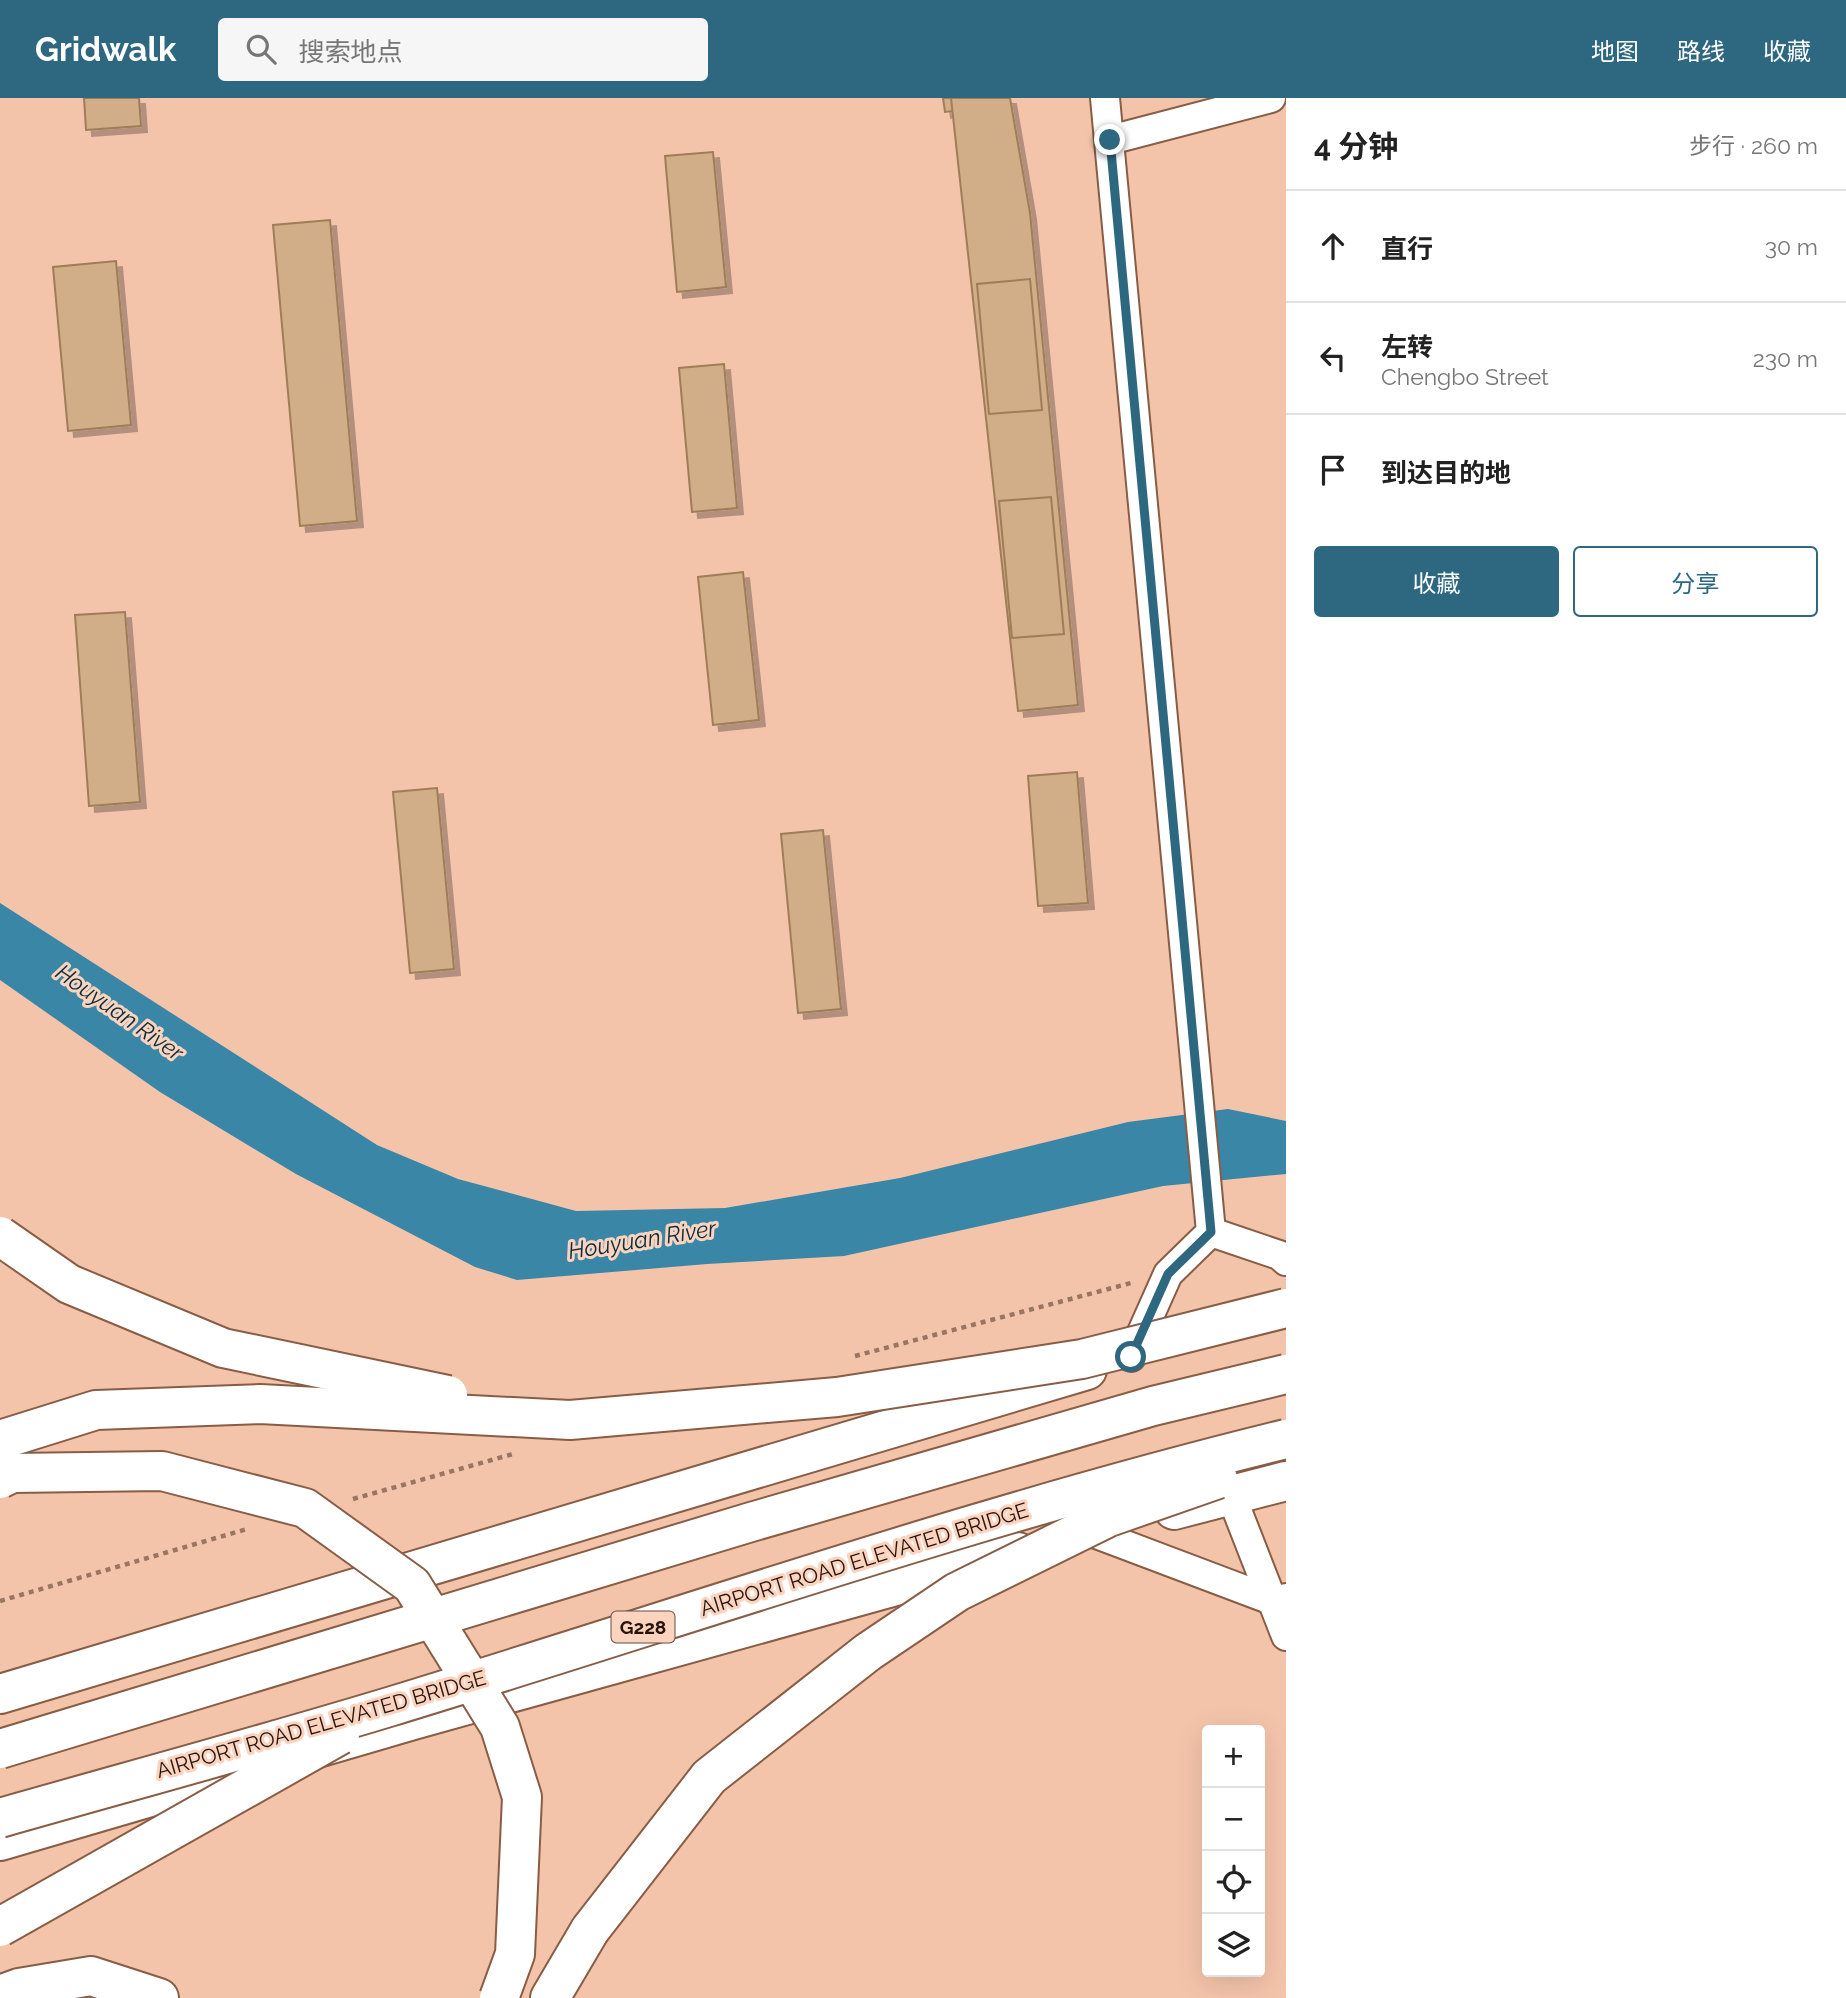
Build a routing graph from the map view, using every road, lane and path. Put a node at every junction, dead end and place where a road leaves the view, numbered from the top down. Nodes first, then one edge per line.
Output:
1 (1094, 98) edge
2 (1105, 98) edge
3 (1271, 98) edge
4 (1110, 140) junction
5 (1211, 1228) junction
6 (0, 1236) edge
7 (1286, 1261) edge
8 (1286, 1308) edge
9 (1286, 1320) edge
10 (1131, 1357) junction
11 (1286, 1374) edge
12 (570, 1420) junction
13 (1286, 1438) edge
14 (0, 1440) edge
15 (1286, 1455) edge
16 (0, 1479) edge
17 (1286, 1481) edge
18 (1231, 1495) junction
19 (1091, 1532) junction
20 (1280, 1600) edge
21 (1286, 1636) edge
22 (0, 1694) edge
23 (388, 1707) junction
24 (0, 1749) edge
25 (3, 1835) edge
26 (0, 1927) edge
27 (0, 1995) edge
28 (159, 1998) edge
29 (499, 1998) edge
30 (550, 1998) edge

1 - 4 street
2 - 4 street
3 - 4 street
4 - 5 street
5 - 7 street
5 - 10 street
6 - 12 main road, bridge
8 - 12 main road, bridge
9 - 10 main road
10 - 22 main road
11 - 24 main road, bridge
12 - 14 main road, bridge
13 - 23 main road, AIRPORT ROAD ELEVATED BRIDGE / G228, bridge
15 - 30 main road, bridge
16 - 29 main road, bridge
17 - 18 main road
18 - 19 main road
18 - 20 street
19 - 20 street
19 - 25 main road
20 - 21 street
23 - 25 main road, AIRPORT ROAD ELEVATED BRIDGE / G228, bridge
23 - 26 main road, bridge
27 - 28 main road

